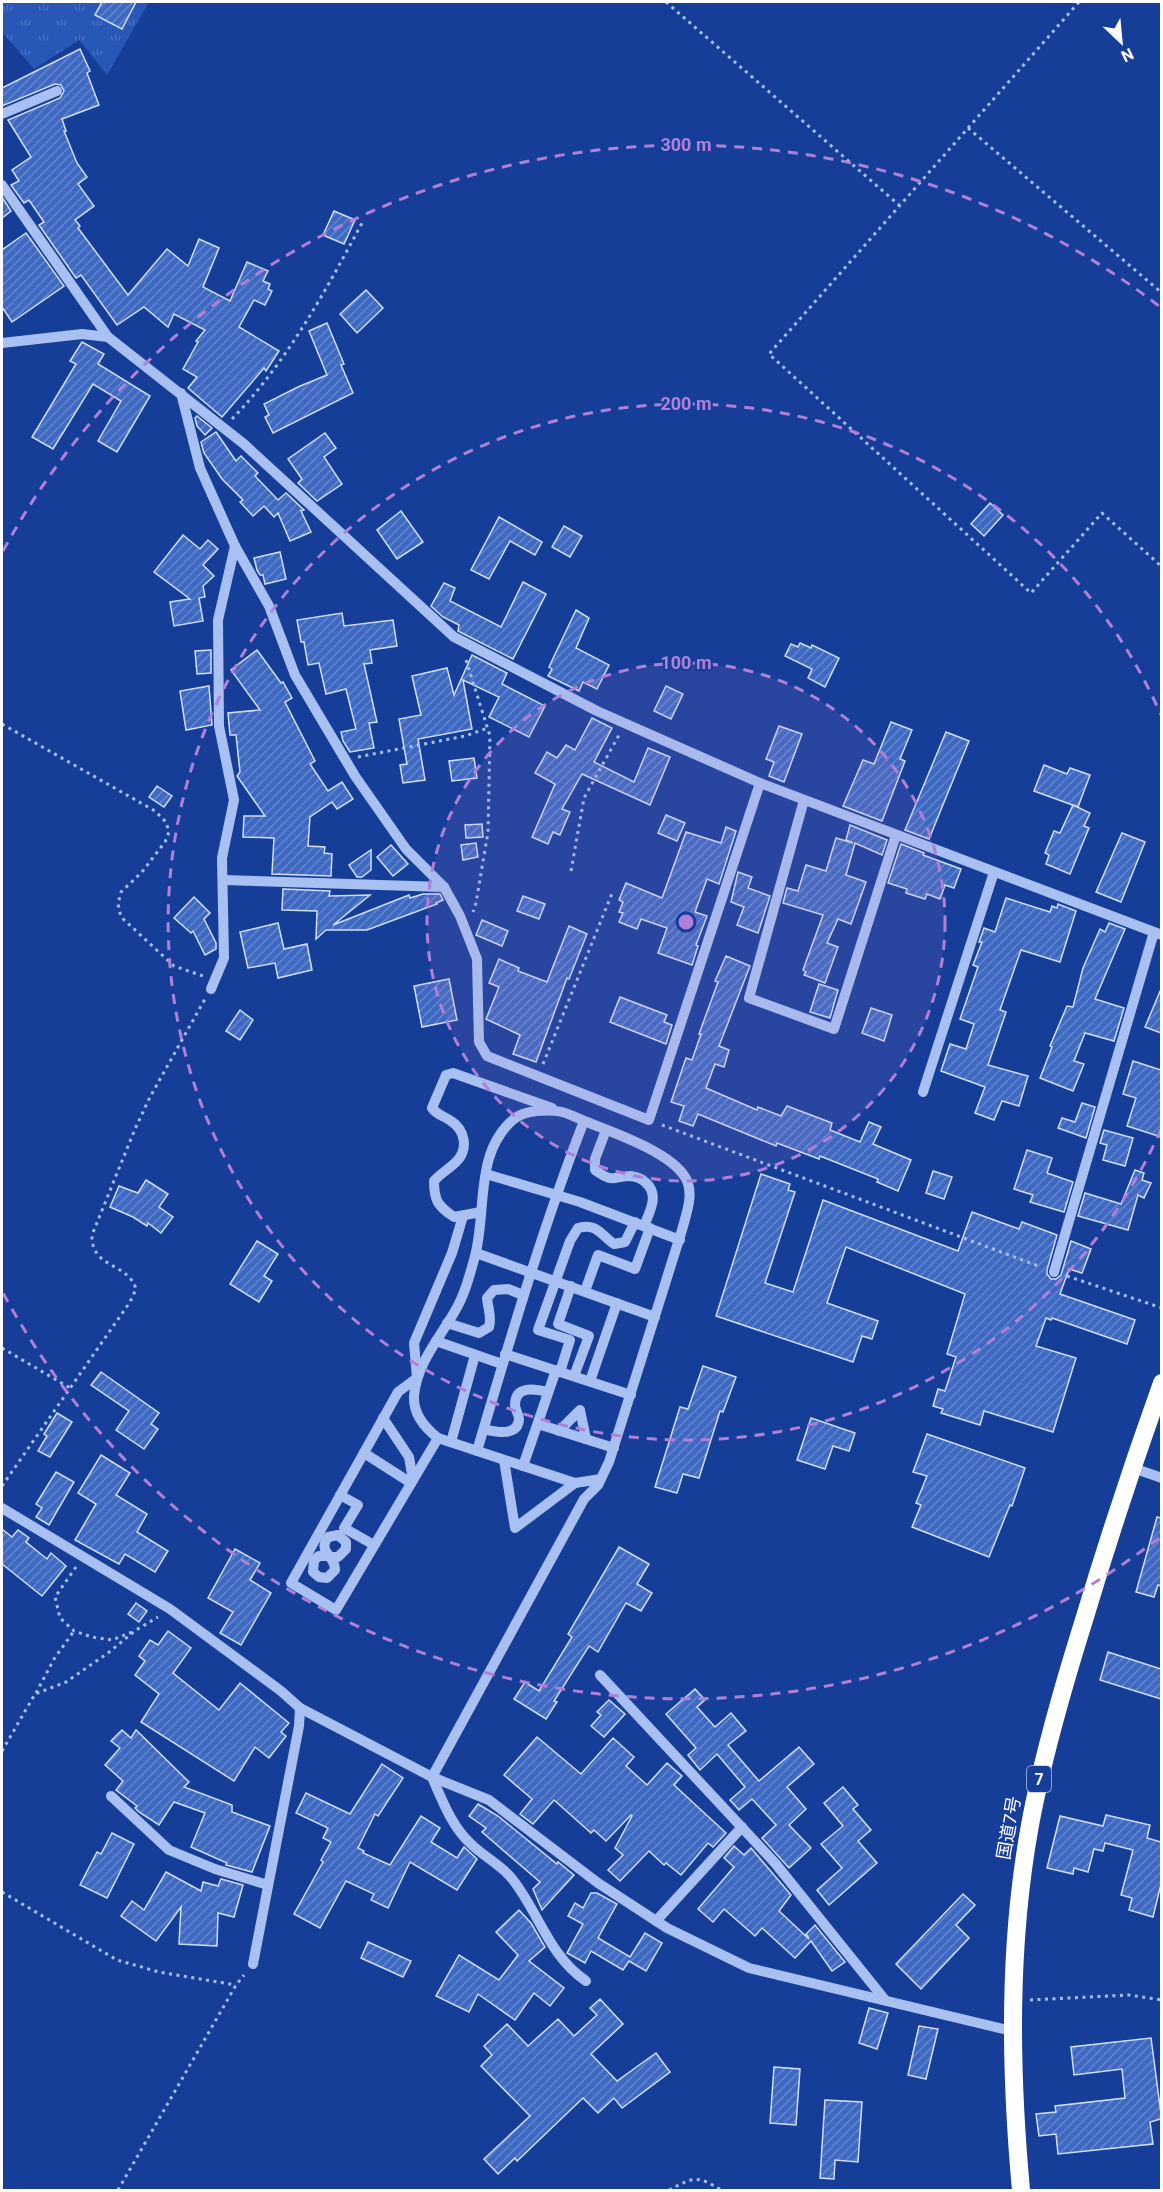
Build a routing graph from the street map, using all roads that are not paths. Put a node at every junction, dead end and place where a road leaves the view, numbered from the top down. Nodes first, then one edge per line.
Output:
1 (57, 91) dead end
2 (2, 114) edge
3 (2, 185) edge
4 (108, 337) junction
5 (2, 344) edge
6 (181, 393) junction
7 (235, 546) junction
8 (760, 783) junction
9 (804, 800) junction
10 (896, 835) junction
11 (993, 872) junction
12 (223, 880) junction
13 (444, 888) junction
14 (1158, 934) edge
15 (211, 988) road end
16 (923, 1092) dead end
17 (561, 1112) junction
18 (584, 1121) junction
19 (606, 1130) junction
20 (486, 1174) junction
21 (556, 1194) junction
22 (481, 1212) junction
23 (463, 1216) junction
24 (643, 1226) junction
25 (680, 1240) junction
26 (476, 1253) junction
27 (531, 1272) junction
28 (1054, 1272) road end
29 (555, 1281) junction
30 (571, 1286) junction
31 (585, 1292) junction
32 (523, 1295) junction
33 (617, 1303) junction
34 (655, 1317) junction
35 (447, 1323) junction
36 (436, 1341) junction
37 (475, 1355) junction
38 (504, 1359) junction
39 (558, 1371) junction
40 (574, 1376) junction
41 (417, 1378) junction
42 (590, 1381) junction
43 (1161, 1383) edge
44 (548, 1392) junction
45 (631, 1395) junction
46 (1158, 1407) edge
47 (383, 1418) junction
48 (537, 1424) junction
49 (484, 1429) junction
50 (559, 1431) junction
51 (438, 1438) junction
52 (586, 1439) junction
53 (451, 1442) junction
54 (614, 1448) junction
55 (477, 1451) junction
56 (364, 1453) junction
57 (504, 1460) junction
58 (524, 1466) junction
59 (1132, 1468) junction
60 (1161, 1478) edge
61 (601, 1479) junction
62 (412, 1481) junction
63 (575, 1483) junction
64 (340, 1495) junction
65 (2, 1508) edge
66 (374, 1545) junction
67 (344, 1553) junction
68 (329, 1556) junction
69 (364, 1563) junction
70 (317, 1576) junction
71 (308, 1593) junction
72 (600, 1676) dead end
73 (300, 1708) junction
74 (432, 1777) junction
75 (111, 1796) dead end
76 (742, 1827) junction
77 (268, 1885) junction
78 (656, 1921) junction
79 (253, 1964) road end
80 (585, 1981) dead end
81 (885, 2000) junction
82 (1012, 2031) junction
83 (1021, 2190) edge

1 - 2 street
3 - 4 street
4 - 5 street
4 - 6 street
6 - 7 street
6 - 8 street
7 - 12 street
7 - 13 street
8 - 9 street
8 - 13 street
9 - 10 street
9 - 10 street
10 - 11 street
11 - 14 street
11 - 16 street
12 - 13 street
12 - 15 street
14 - 28 street
17 - 18 street
17 - 20 street
17 - 23 street
18 - 19 street
18 - 21 street
19 - 24 street
19 - 25 street
20 - 21 street
20 - 22 street
21 - 24 street
21 - 27 street
22 - 23 street
22 - 26 street
23 - 41 street
24 - 25 street
24 - 29 street
24 - 31 street
25 - 34 street
26 - 27 street
26 - 35 street
27 - 29 street
27 - 32 street
29 - 30 street
29 - 39 street
30 - 31 street
30 - 40 street
31 - 33 street
32 - 35 street
32 - 38 street
33 - 34 street
33 - 42 street
34 - 45 street
35 - 36 street
36 - 37 street
36 - 41 street
37 - 38 street
37 - 53 street
38 - 39 street
38 - 49 street
39 - 40 street
39 - 44 street
40 - 42 street
41 - 47 street
41 - 51 street
42 - 45 street
43 - 46 highway, 国道7号 / 7
44 - 48 street
44 - 49 street
45 - 54 street
46 - 59 highway, 国道7号 / 7
47 - 56 street
47 - 62 street
48 - 50 street
48 - 58 street
49 - 55 street
50 - 52 street
50 - 52 street
51 - 53 street
51 - 62 street
52 - 54 street
53 - 55 street
54 - 61 street
55 - 57 street
56 - 62 street
56 - 64 street
57 - 58 street
57 - 63 street
58 - 63 street
59 - 60 street
59 - 82 highway, 国道7号 / 7
61 - 63 street
61 - 74 street
62 - 66 street
64 - 66 street
64 - 71 street
65 - 73 street
66 - 69 street
67 - 68 street
67 - 68 street
67 - 69 street
68 - 70 street
68 - 70 street
69 - 71 street
70 - 71 street
72 - 76 street
73 - 74 street
73 - 77 street
74 - 78 street
74 - 80 street
75 - 77 street
76 - 78 street
76 - 81 street
77 - 79 street
78 - 81 street
81 - 82 street
82 - 83 highway, 国道7号 / 7

